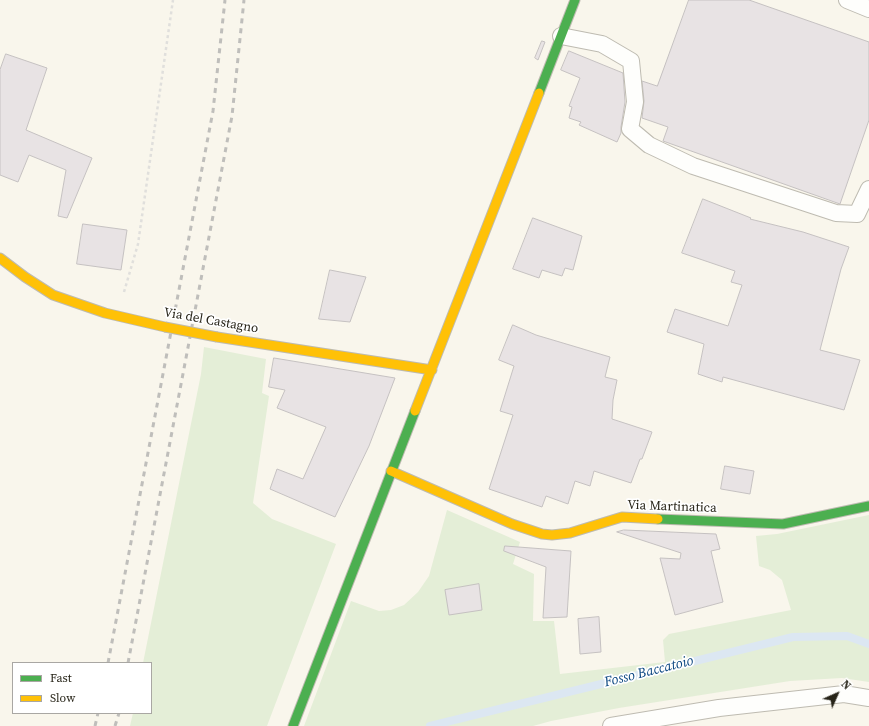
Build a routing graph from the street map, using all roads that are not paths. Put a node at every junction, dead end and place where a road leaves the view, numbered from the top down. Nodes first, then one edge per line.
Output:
1 (575, 0) edge
2 (847, 0) edge
3 (869, 9) edge
4 (561, 36) junction
5 (869, 189) edge
6 (0, 258) edge
7 (432, 370) junction
8 (391, 471) junction
9 (869, 506) edge
10 (869, 698) edge
11 (293, 726) edge
12 (611, 726) edge

1 - 4 street
2 - 3 lane
4 - 5 lane
4 - 7 street
6 - 7 street, Via del Castagno, bridge
7 - 8 street
8 - 9 street, Via Martinatica
8 - 11 street
10 - 12 lane

